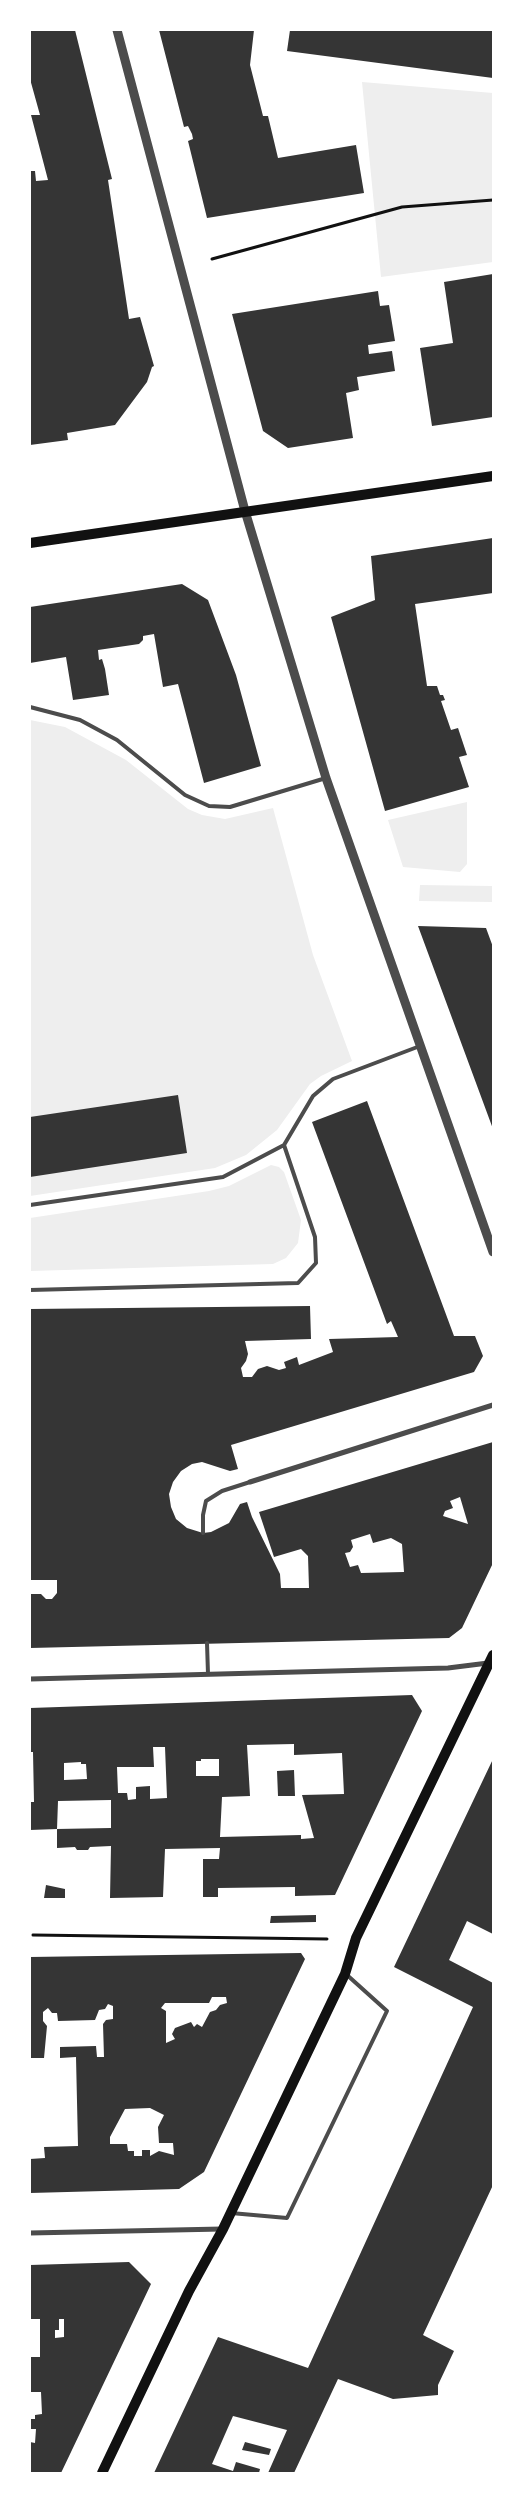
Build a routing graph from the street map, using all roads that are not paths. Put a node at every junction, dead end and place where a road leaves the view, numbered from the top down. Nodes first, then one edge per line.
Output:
1 (117, 30) edge
2 (493, 476) edge
3 (245, 511) junction
4 (30, 544) edge
5 (30, 707) edge
6 (326, 778) junction
7 (420, 1046) junction
8 (284, 1145) junction
9 (30, 1205) edge
10 (493, 1252) edge
11 (30, 1290) edge
12 (493, 1405) edge
13 (250, 1482) joint
14 (203, 1533) dead end
15 (208, 1643) dead end
16 (491, 1659) edge
17 (208, 1674) junction
18 (30, 1678) edge
19 (345, 1974) junction
20 (230, 2213) junction
21 (223, 2229) junction
22 (30, 2233) edge
23 (102, 2473) edge

1 - 3 street
2 - 3 main road
3 - 4 main road
3 - 6 street
5 - 6 lane
6 - 7 street
7 - 8 lane
7 - 10 street
8 - 9 lane
8 - 11 lane
12 - 13 street
13 - 14 lane
15 - 17 lane
16 - 17 street
16 - 19 main road
17 - 18 street
19 - 20 main road
19 - 20 lane
20 - 21 main road
21 - 22 street
21 - 23 main road

